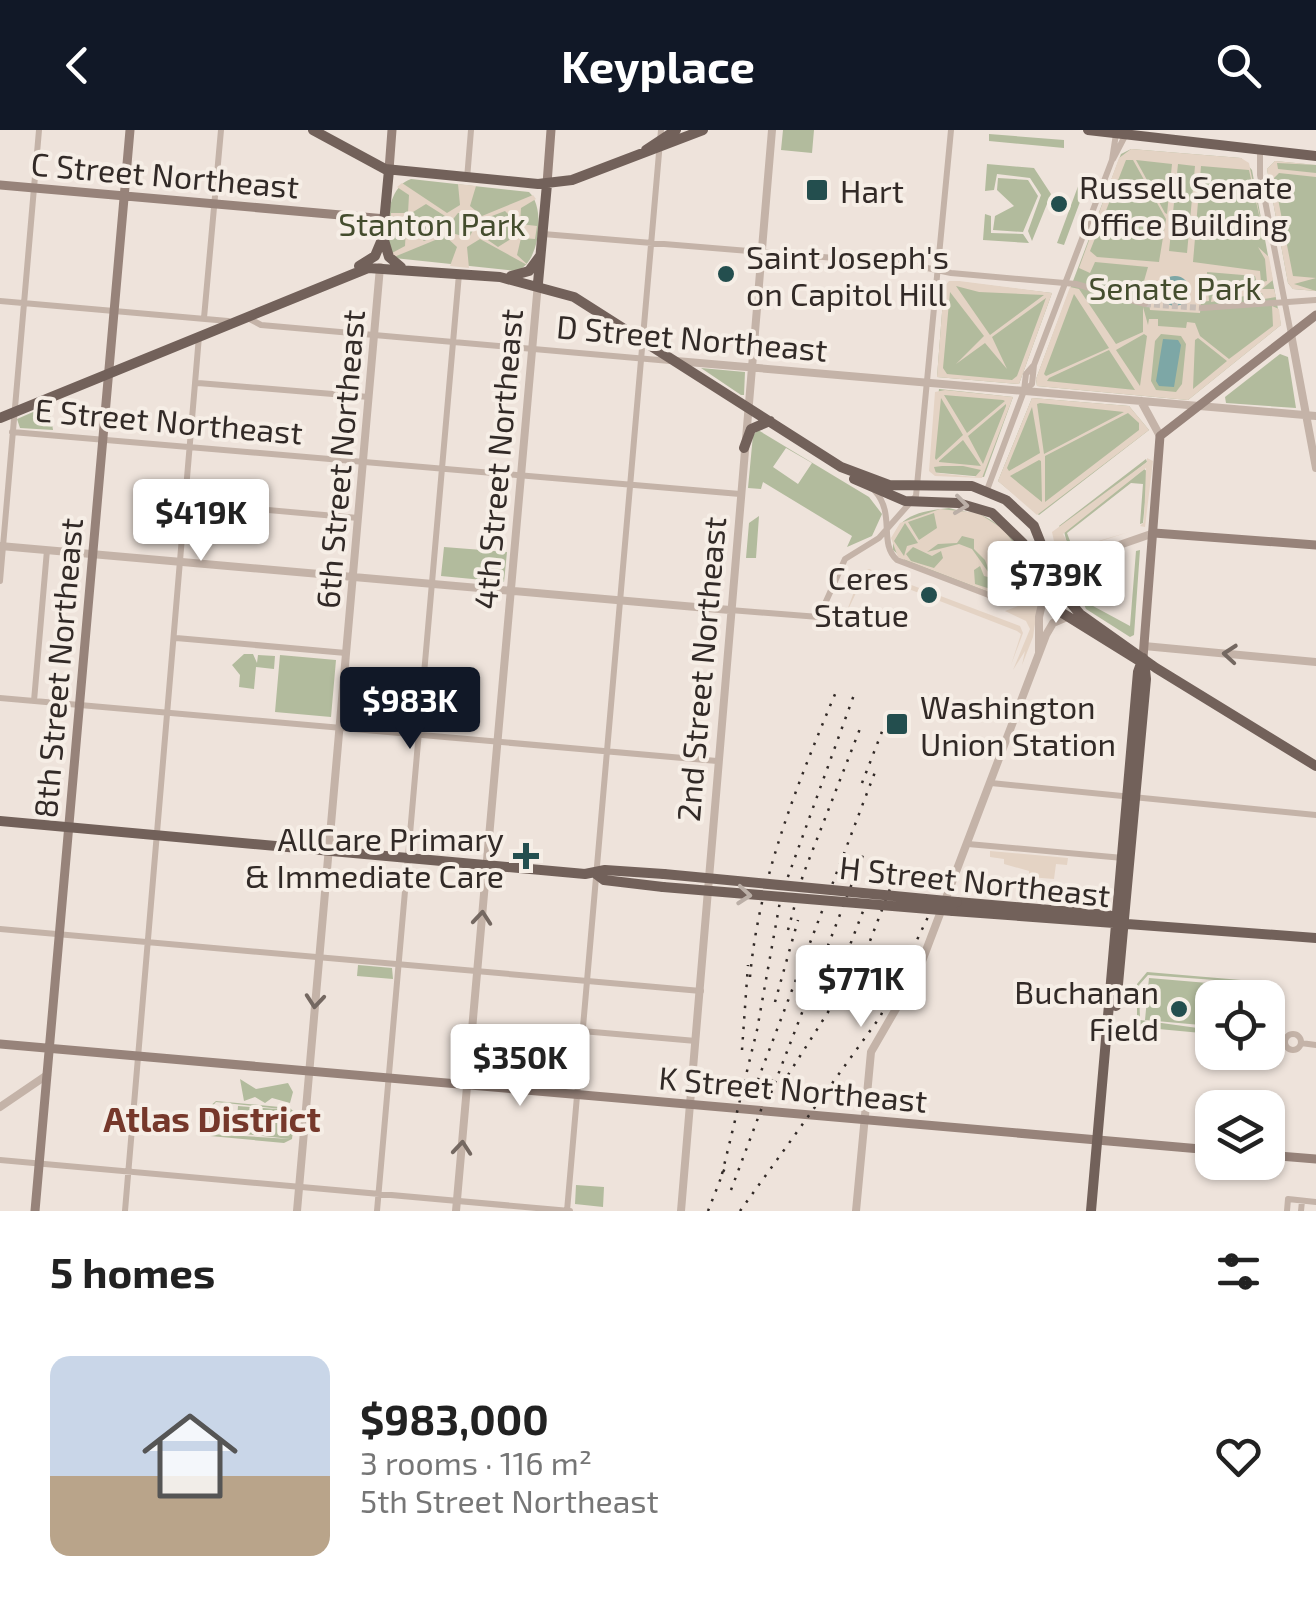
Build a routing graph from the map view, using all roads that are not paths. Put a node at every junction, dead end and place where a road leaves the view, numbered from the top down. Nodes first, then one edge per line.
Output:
1 (40, 130) edge
2 (130, 130) edge
3 (221, 130) edge
4 (313, 130) edge
5 (392, 130) edge
6 (472, 130) edge
7 (551, 130) edge
8 (676, 130) edge
9 (702, 130) edge
10 (772, 130) edge
11 (952, 130) edge
12 (1088, 130) edge
13 (1121, 134) junction
14 (660, 139) edge
15 (1260, 152) junction
16 (1316, 156) edge
17 (422, 175) junction
18 (467, 179) junction
19 (389, 180) junction
20 (572, 180) junction
21 (509, 182) junction
22 (547, 184) junction
23 (0, 185) edge
24 (34, 188) junction
25 (124, 196) junction
26 (214, 204) junction
27 (544, 214) junction
28 (386, 219) junction
29 (542, 234) junction
30 (382, 237) junction
31 (651, 243) junction
32 (762, 252) junction
33 (540, 261) junction
34 (380, 267) junction
35 (402, 268) junction
36 (939, 270) junction
37 (459, 273) junction
38 (500, 277) junction
39 (1064, 282) junction
40 (538, 284) junction
41 (574, 296) junction
42 (0, 300) edge
43 (1284, 300) junction
44 (1316, 300) edge
45 (24, 303) junction
46 (1145, 304) tunnel mouth
47 (1202, 308) tunnel mouth
48 (114, 310) junction
49 (1316, 315) edge
50 (245, 316) junction
51 (204, 318) junction
52 (228, 321) junction
53 (1291, 334) junction
54 (374, 335) junction
55 (199, 336) junction
56 (643, 340) junction
57 (453, 342) junction
58 (532, 349) junction
59 (641, 358) junction
60 (676, 362) junction
61 (751, 366) junction
62 (108, 373) junction
63 (198, 382) junction
64 (928, 383) junction
65 (1024, 392) junction
66 (369, 398) junction
67 (1141, 402) junction
68 (748, 406) junction
69 (1199, 406) junction
70 (14, 412) junction
71 (1311, 416) edge
72 (0, 418) edge
73 (770, 421) junction
74 (12, 432) junction
75 (1160, 436) junction
76 (103, 438) junction
77 (193, 446) junction
78 (744, 448) junction
79 (363, 461) junction
80 (841, 467) junction
81 (442, 468) junction
82 (1316, 468) edge
83 (521, 476) junction
84 (630, 484) junction
85 (919, 486) junction
86 (874, 490) junction
87 (987, 490) junction
88 (740, 494) junction
89 (913, 502) junction
90 (188, 503) junction
91 (358, 518) junction
92 (888, 531) junction
93 (1038, 533) junction
94 (1154, 533) junction
95 (1016, 535) junction
96 (1316, 545) edge
97 (2, 546) edge
98 (47, 550) junction
99 (93, 554) junction
100 (1030, 554) junction
101 (183, 562) junction
102 (1050, 569) junction
103 (353, 577) junction
104 (0, 582) edge
105 (432, 584) junction
106 (1043, 588) junction
107 (511, 591) junction
108 (620, 600) junction
109 (730, 610) junction
110 (1066, 617) junction
111 (176, 638) junction
112 (346, 654) junction
113 (1038, 657) junction
114 (1146, 660) junction
115 (1316, 662) edge
116 (0, 698) edge
117 (34, 701) junction
118 (79, 705) junction
119 (169, 713) junction
120 (340, 728) junction
121 (418, 735) junction
122 (498, 742) junction
123 (607, 752) junction
124 (1316, 756) edge
125 (1296, 757) junction
126 (717, 761) junction
127 (1316, 766) edge
128 (1316, 776) edge
129 (992, 783) junction
130 (1131, 797) junction
131 (1314, 812) edge
132 (0, 822) edge
133 (68, 828) junction
134 (158, 835) junction
135 (968, 844) junction
136 (329, 851) junction
137 (408, 858) junction
138 (1126, 858) junction
139 (487, 865) junction
140 (596, 874) junction
141 (955, 906) junction
142 (1119, 921) junction
143 (0, 929) edge
144 (59, 934) junction
145 (1316, 938) edge
146 (149, 943) junction
147 (319, 957) junction
148 (398, 964) junction
149 (477, 972) junction
150 (587, 981) junction
151 (702, 991) junction
152 (582, 1031) junction
153 (698, 1041) junction
154 (1302, 1043) dead end
155 (0, 1044) edge
156 (1316, 1045) edge
157 (49, 1048) junction
158 (139, 1056) junction
159 (309, 1071) junction
160 (47, 1075) junction
161 (388, 1078) junction
162 (468, 1085) junction
163 (577, 1094) junction
164 (690, 1104) junction
165 (0, 1107) edge
166 (864, 1120) junction
167 (1101, 1140) junction
168 (1195, 1148) edge
169 (1285, 1156) edge
170 (1316, 1159) edge
171 (0, 1160) edge
172 (39, 1163) junction
173 (129, 1172) junction
174 (299, 1187) junction
175 (378, 1194) junction
176 (457, 1200) junction
177 (1302, 1201) junction
178 (1316, 1202) edge
179 (512, 1208) edge
180 (35, 1211) edge
181 (125, 1211) edge
182 (297, 1211) edge
183 (376, 1211) edge
184 (456, 1211) edge
185 (568, 1211) edge
186 (681, 1211) edge
187 (856, 1211) edge
188 (1094, 1211) edge
189 (1287, 1211) edge
190 (1301, 1211) edge

1 - 24 street
2 - 25 main road, 8th Street Northeast
3 - 26 street
4 - 19 main road
5 - 19 main road, 6th Street Northeast
6 - 18 street
7 - 22 main road, 4th Street Northeast
8 - 14 main road
9 - 14 main road
10 - 32 street, 2nd Street Northeast
11 - 36 street
12 - 13 main road
13 - 15 main road
13 - 39 street
14 - 20 main road
14 - 31 street
15 - 16 main road
15 - 43 street
17 - 18 main road
17 - 19 main road
17 - 19 main road
18 - 21 main road
19 - 28 main road, 6th Street Northeast
20 - 22 main road
20 - 27 main road
21 - 22 main road
21 - 27 main road
22 - 27 main road, 4th Street Northeast
23 - 24 main road, C Street Northeast
24 - 25 main road, C Street Northeast
24 - 45 street
25 - 26 main road, C Street Northeast
25 - 48 main road, 8th Street Northeast
26 - 28 main road, C Street Northeast
26 - 51 street
27 - 29 main road, 4th Street Northeast
28 - 30 main road, 6th Street Northeast
29 - 31 street
29 - 33 main road, 4th Street Northeast
30 - 34 main road, 6th Street Northeast
30 - 35 main road
30 - 50 main road
31 - 32 street
31 - 56 street
32 - 36 street
32 - 61 street, 2nd Street Northeast
33 - 38 main road
33 - 40 main road, 4th Street Northeast
33 - 41 main road
34 - 35 main road
34 - 50 main road
34 - 54 street, 6th Street Northeast
35 - 37 main road
36 - 39 street
36 - 64 street
37 - 38 main road
37 - 57 street
38 - 40 main road
39 - 46 street
39 - 65 street
40 - 41 main road
40 - 58 street, 4th Street Northeast
41 - 56 main road
42 - 45 street
43 - 44 street
43 - 47 street
43 - 53 street
45 - 48 street
45 - 70 street
48 - 51 street
48 - 62 main road, 8th Street Northeast
49 - 53 main road
50 - 52 main road
50 - 54 street, D Street Northeast
50 - 55 main road
51 - 52 street
52 - 55 main road
53 - 69 main road
53 - 71 street
54 - 57 street, D Street Northeast
54 - 66 street, 6th Street Northeast
55 - 62 main road
55 - 63 street
56 - 59 street
56 - 60 main road
57 - 58 street, D Street Northeast
57 - 81 street
58 - 59 street, D Street Northeast
58 - 83 street, 4th Street Northeast
59 - 60 street, D Street Northeast
59 - 84 street
60 - 61 street, D Street Northeast
60 - 68 main road
61 - 64 street, D Street Northeast
61 - 68 street, 2nd Street Northeast
62 - 70 main road
62 - 76 main road, 8th Street Northeast
63 - 66 street
63 - 77 street
64 - 65 street, D Street Northeast
64 - 85 street
65 - 67 street, D Street Northeast
65 - 87 street
66 - 79 street, 6th Street Northeast
67 - 69 street, D Street Northeast
67 - 75 street
68 - 73 main road
68 - 78 street, 2nd Street Northeast
69 - 71 street, D Street Northeast
69 - 75 main road
70 - 72 main road
70 - 74 street
71 - 82 street
73 - 78 main road
73 - 80 main road
74 - 76 street, E Street Northeast
74 - 97 street
75 - 94 main road
76 - 77 street, E Street Northeast
76 - 99 main road, 8th Street Northeast
77 - 79 street, E Street Northeast
77 - 90 street
78 - 88 street, 2nd Street Northeast
79 - 81 street, E Street Northeast
79 - 91 street, 6th Street Northeast
80 - 85 main road
80 - 86 main road
81 - 83 street, E Street Northeast
81 - 105 street
83 - 84 street, E Street Northeast
83 - 107 street, 4th Street Northeast
84 - 88 street, E Street Northeast
84 - 108 street
85 - 87 main road
85 - 89 street
86 - 89 main road
86 - 92 street
87 - 93 main road
88 - 109 street, 2nd Street Northeast
89 - 92 street
89 -> 95 main road
90 - 91 street
90 - 101 street
91 - 103 street, 6th Street Northeast
92 - 106 street
92 - 109 street
93 - 95 street
93 - 102 main road
94 - 96 main road
94 - 102 street
94 - 114 main road
95 - 100 main road
97 - 98 street
97 - 104 street
98 - 99 street
98 - 117 street
99 - 101 street
99 - 118 main road, 8th Street Northeast
100 - 102 main road
100 - 106 main road
101 - 103 street
101 - 111 street
102 - 106 street
102 - 114 main road
103 - 105 street
103 - 112 street, 6th Street Northeast
105 - 107 street
105 - 121 street
106 - 110 main road
106 - 113 street
107 - 108 street
107 - 122 street, 4th Street Northeast
108 - 109 street
108 - 123 street
109 - 126 street, 2nd Street Northeast
110 - 113 street
110 - 114 main road
111 - 112 street
111 - 119 street
112 - 120 street, 6th Street Northeast
113 - 129 street
115 -> 114 street
114 - 125 main road
114 - 130 main road
116 - 117 street
117 - 118 street
118 - 119 street
118 - 133 main road, 8th Street Northeast
119 - 120 street
119 - 134 street
120 - 121 street
120 - 136 street, 6th Street Northeast
121 - 122 street
121 - 137 street
122 - 123 street
122 - 139 street, 4th Street Northeast
123 - 126 street
123 - 140 street
124 - 125 street
125 - 127 main road
125 - 128 main road
126 - 151 street, 2nd Street Northeast
129 - 130 street
129 - 135 street
130 - 131 street
130 - 138 main road
132 - 133 main road, H Street Northeast
133 - 134 main road, H Street Northeast
133 - 144 main road, 8th Street Northeast
134 - 136 main road, H Street Northeast
134 - 146 street
135 - 138 street
135 - 166 street
136 - 137 main road, H Street Northeast
136 - 147 street, 6th Street Northeast
137 - 139 main road, H Street Northeast
137 - 148 street
138 - 142 main road
139 - 140 main road, H Street Northeast
149 -> 139 street, 4th Street Northeast
140 - 141 main road, H Street Northeast, bridge
140 -> 141 main road, H Street Northeast, bridge
140 - 150 street
141 - 142 main road, H Street Northeast
142 - 145 main road, H Street Northeast
142 - 167 main road
143 - 144 street
144 - 146 street
144 - 157 main road, 8th Street Northeast
146 - 147 street
146 - 158 street
147 - 148 street
147 -> 159 street, 6th Street Northeast
148 - 149 street
148 - 161 street
149 - 150 street
149 - 162 street, 4th Street Northeast
150 - 151 street
150 - 152 street
151 - 153 street, 2nd Street Northeast
152 - 153 street
152 - 163 street
153 - 164 street, 2nd Street Northeast
154 - 156 street
155 - 157 main road, K Street Northeast
157 - 158 main road, K Street Northeast
157 - 160 main road, 8th Street Northeast
158 - 159 main road, K Street Northeast
158 - 173 street
159 - 161 main road, K Street Northeast
159 - 174 street, 6th Street Northeast
160 - 165 street
160 - 172 main road, 8th Street Northeast
161 - 162 main road, K Street Northeast
161 - 175 street
162 - 163 main road, K Street Northeast
176 -> 162 street, 4th Street Northeast
163 - 164 main road, K Street Northeast
163 - 185 street
164 - 166 main road, K Street Northeast
164 - 186 street, 2nd Street Northeast
166 - 167 main road, K Street Northeast
166 - 187 street
167 - 168 main road, K Street Northeast
167 - 188 main road
169 - 170 main road
171 - 172 street
172 - 173 street
172 - 180 main road, 8th Street Northeast
173 - 174 street
173 - 181 street
174 - 175 street
174 - 182 street, 6th Street Northeast
175 - 176 street
175 - 183 street
176 - 179 street
176 - 184 street, 4th Street Northeast
177 - 178 street
177 - 189 street
177 - 190 street
179 - 185 street

